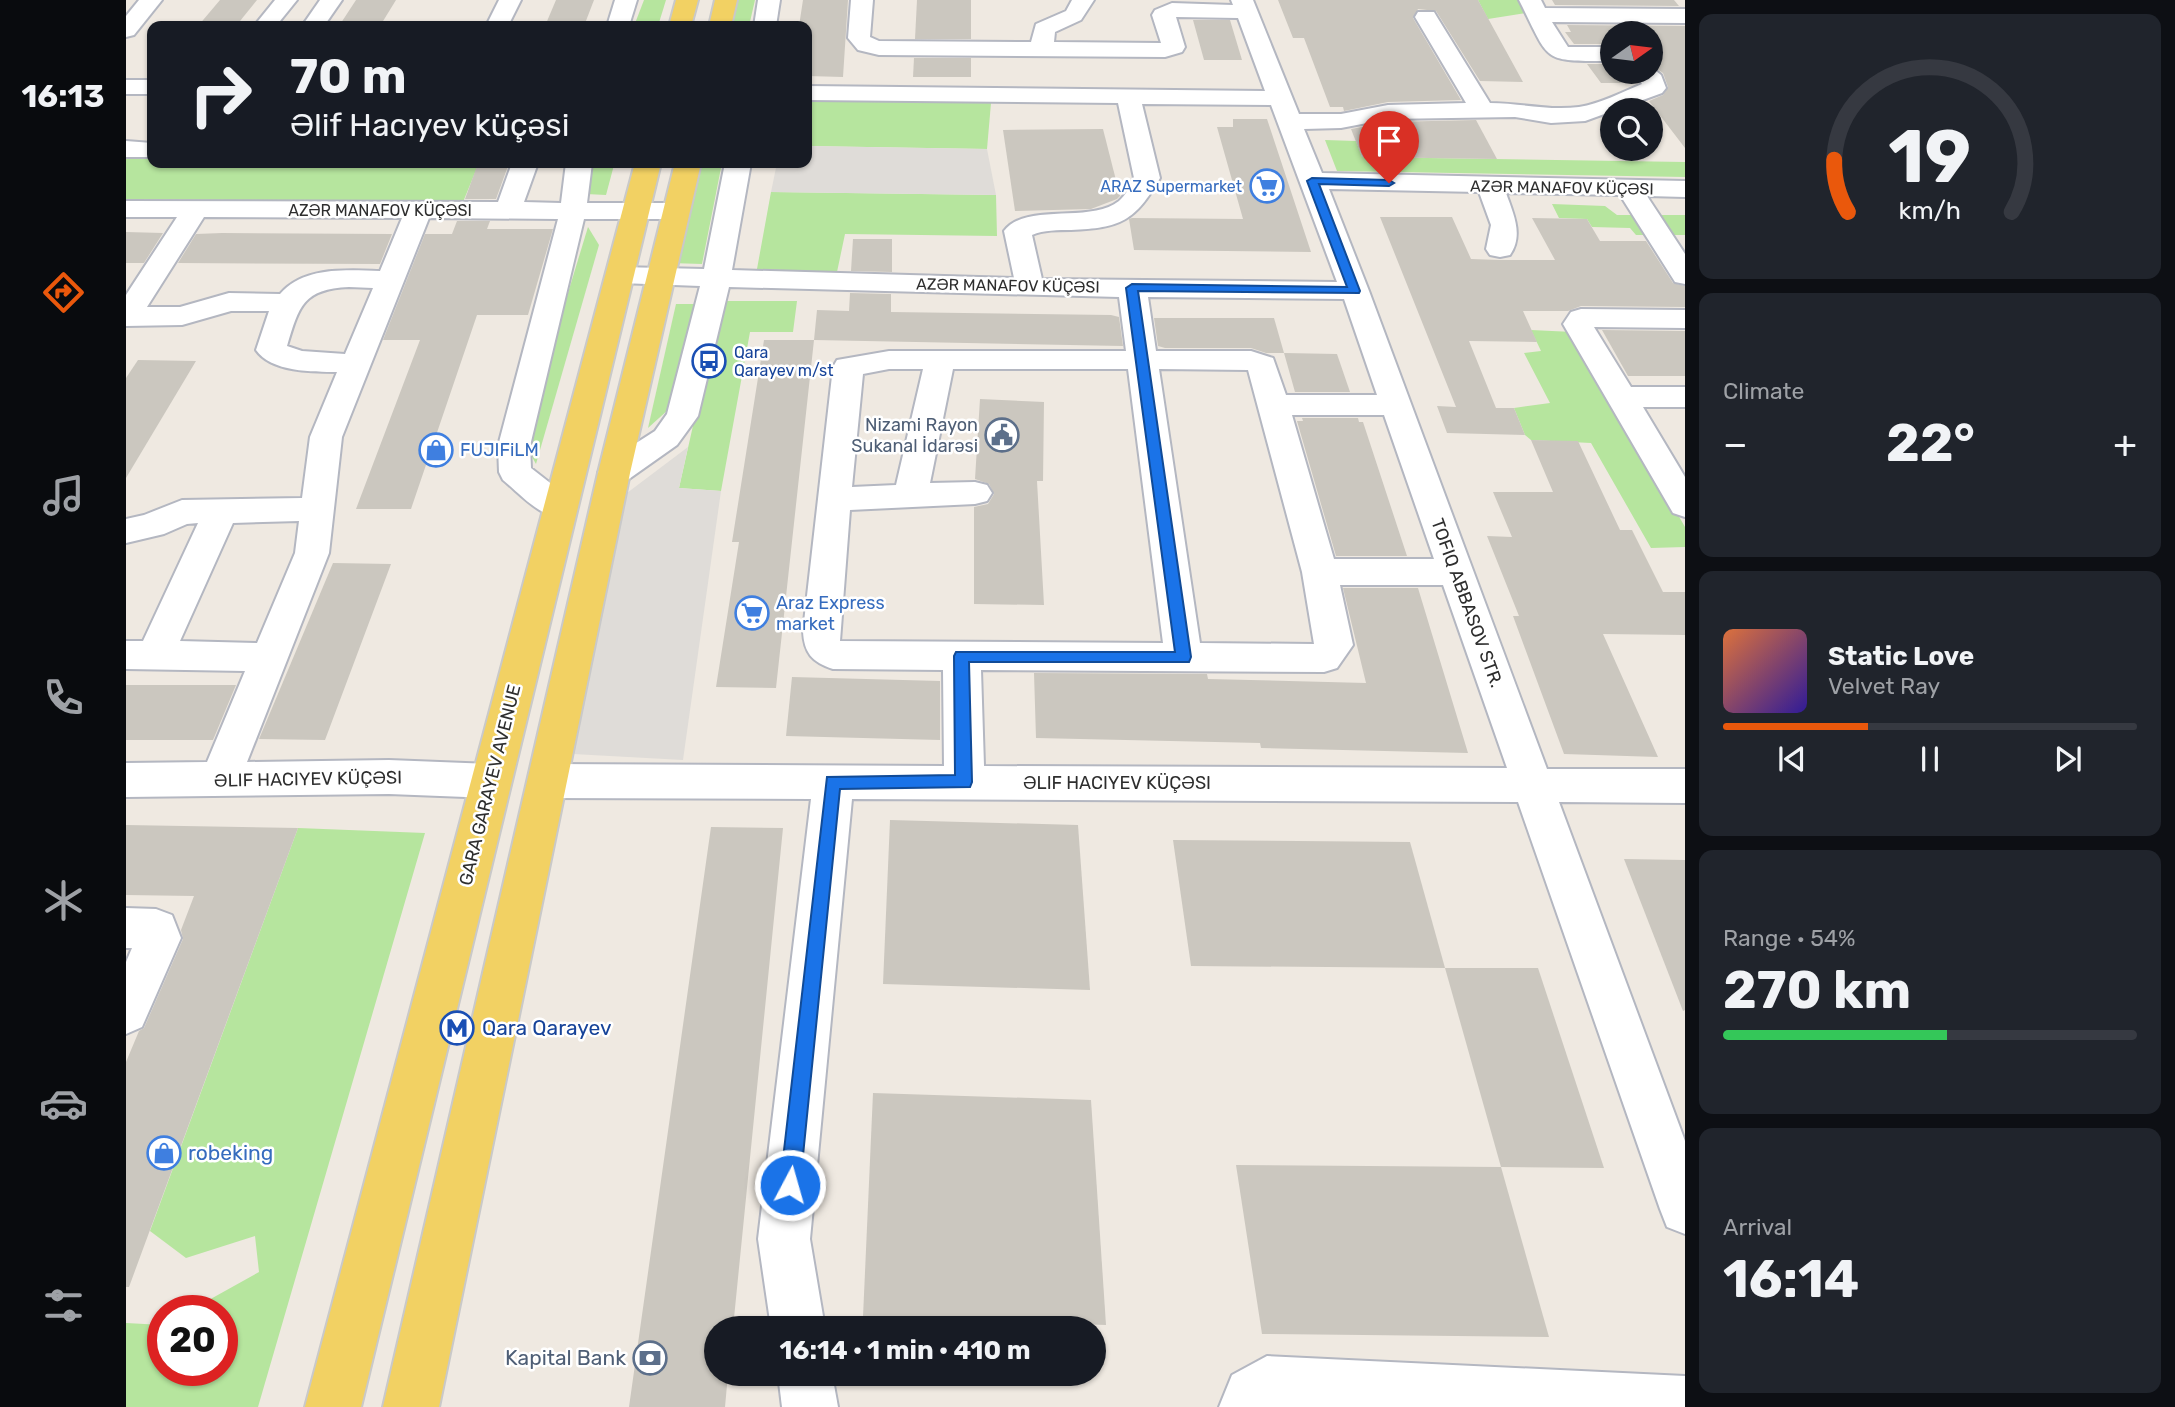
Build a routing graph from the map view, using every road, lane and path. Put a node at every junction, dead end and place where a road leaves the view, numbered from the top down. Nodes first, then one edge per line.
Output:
1 (286, 0) edge
2 (331, 0) edge
3 (510, 0) edge
4 (626, 0) edge
5 (687, 0) edge
6 (726, 0) edge
7 (769, 0) edge
8 (862, 0) edge
9 (1083, 0) edge
10 (142, 3) edge
11 (1245, 6) edge
12 (1534, 8) edge
13 (1685, 16) edge
14 (1426, 17) dead end
15 (269, 21) edge
16 (316, 21) edge
17 (500, 21) edge
18 (620, 21) edge
19 (682, 21) edge
20 (721, 21) edge
21 (766, 21) edge
22 (126, 30) edge
23 (1042, 51) junction
24 (1091, 52) junction
25 (1600, 54) edge
26 (1654, 84) edge
27 (126, 87) edge
28 (147, 87) edge
29 (812, 93) edge
30 (1096, 96) junction
31 (1128, 96) junction
32 (1285, 110) junction
33 (1482, 110) junction
34 (126, 149) edge
35 (147, 150) edge
36 (523, 168) edge
37 (578, 168) edge
38 (647, 168) edge
39 (687, 168) edge
40 (737, 168) edge
41 (1312, 181) junction
42 (1490, 186) junction
43 (1629, 188) junction
44 (1685, 189) edge
45 (126, 209) edge
46 (196, 209) junction
47 (419, 210) junction
48 (508, 210) junction
49 (573, 211) junction
50 (635, 211) junction
51 (676, 211) junction
52 (1500, 249) dead end
53 (621, 275) junction
54 (661, 275) junction
55 (139, 276) edge
56 (717, 276) junction
57 (1685, 276) edge
58 (391, 280) junction
59 (1030, 287) junction
60 (1132, 288) junction
61 (1354, 291) junction
62 (288, 303) junction
63 (127, 316) edge
64 (1685, 319) edge
65 (940, 360) junction
66 (1142, 361) junction
67 (357, 363) junction
68 (1621, 397) junction
69 (1685, 397) edge
70 (1274, 405) junction
71 (1396, 405) junction
72 (614, 473) junction
73 (975, 493) dead end
74 (911, 495) junction
75 (834, 499) junction
76 (1685, 505) edge
77 (560, 508) junction
78 (318, 509) junction
79 (221, 511) junction
80 (126, 531) edge
81 (1320, 572) junction
82 (1455, 572) junction
83 (140, 655) edge
84 (962, 656) junction
85 (270, 657) junction
86 (1184, 657) junction
87 (126, 780) edge
88 (220, 780) junction
89 (491, 781) junction
90 (549, 781) junction
91 (833, 782) junction
92 (964, 782) junction
93 (1532, 785) junction
94 (1685, 786) edge
95 (126, 928) edge
96 (126, 1012) edge
97 (1685, 1209) edge
98 (796, 1316) edge
99 (807, 1386) edge
100 (1493, 1401) edge
101 (1685, 1404) edge
102 (333, 1407) edge
103 (411, 1407) edge
104 (810, 1407) edge
105 (1247, 1407) edge

1 - 15 street
2 - 16 street
3 - 17 street
4 - 18 street
5 - 19 main road
6 - 20 main road
7 - 21 street
8 - 23 street
9 - 23 street
10 - 22 street
11 - 24 street
11 - 32 street, TOFIQ ABBASOV STR.
12 - 13 street
12 - 25 street
14 - 33 street
23 - 24 street
24 - 30 street
26 - 33 street
27 - 28 street
29 - 30 street
30 - 31 street
31 - 32 street
31 - 59 street
32 - 33 street
32 - 41 street, TOFIQ ABBASOV STR.
34 - 35 street
36 - 48 street
37 - 49 street
38 - 50 main road, GARA GARAYEV AVENUE
39 - 51 main road
40 - 56 street
41 - 42 street, AZƏR MANAFOV KÜÇƏSI
41 - 61 street, TOFIQ ABBASOV STR.
42 - 43 street, AZƏR MANAFOV KÜÇƏSI
42 - 52 street
43 - 44 street, AZƏR MANAFOV KÜÇƏSI
43 - 57 street
45 - 46 street, AZƏR MANAFOV KÜÇƏSI
46 - 47 street, AZƏR MANAFOV KÜÇƏSI
46 - 55 street
47 - 48 street, AZƏR MANAFOV KÜÇƏSI
47 - 58 street
48 - 49 street, AZƏR MANAFOV KÜÇƏSI
49 - 50 street, AZƏR MANAFOV KÜÇƏSI
49 - 77 street
50 - 51 street, AZƏR MANAFOV KÜÇƏSI
50 - 53 main road, GARA GARAYEV AVENUE
51 - 54 main road
53 - 54 street, AZƏR MANAFOV KÜÇƏSI
53 - 77 main road, GARA GARAYEV AVENUE
54 - 56 street, AZƏR MANAFOV KÜÇƏSI
54 - 72 main road
55 - 63 street
56 - 59 street, AZƏR MANAFOV KÜÇƏSI
56 - 72 street
58 - 62 street
58 - 67 street
59 - 60 street, AZƏR MANAFOV KÜÇƏSI
60 - 61 street, AZƏR MANAFOV KÜÇƏSI
60 - 66 street
61 - 71 street, TOFIQ ABBASOV STR.
62 - 63 street
62 - 67 street
64 - 68 street
65 - 66 street
65 - 74 street
65 - 75 street
66 - 70 street
66 - 86 street
67 - 78 street
68 - 69 street
68 - 76 street
70 - 71 street
70 - 81 street
71 - 82 street, TOFIQ ABBASOV STR.
72 - 90 main road
73 - 74 street
74 - 75 street
75 - 84 street
77 - 89 main road, GARA GARAYEV AVENUE
78 - 79 street
78 - 85 street
79 - 80 street
79 - 83 street
81 - 82 street
81 - 86 street
82 - 93 street, TOFIQ ABBASOV STR.
83 - 85 street
84 - 86 street
84 - 92 street
85 - 88 street
87 - 88 street
88 - 89 street
89 - 102 main road, GARA GARAYEV AVENUE
90 - 91 street
90 - 103 main road
91 - 92 street
91 - 98 street
92 - 93 street
93 - 94 street
93 - 97 street, TOFIQ ABBASOV STR.
95 - 96 street
99 - 104 street
100 - 101 street
100 - 105 street

